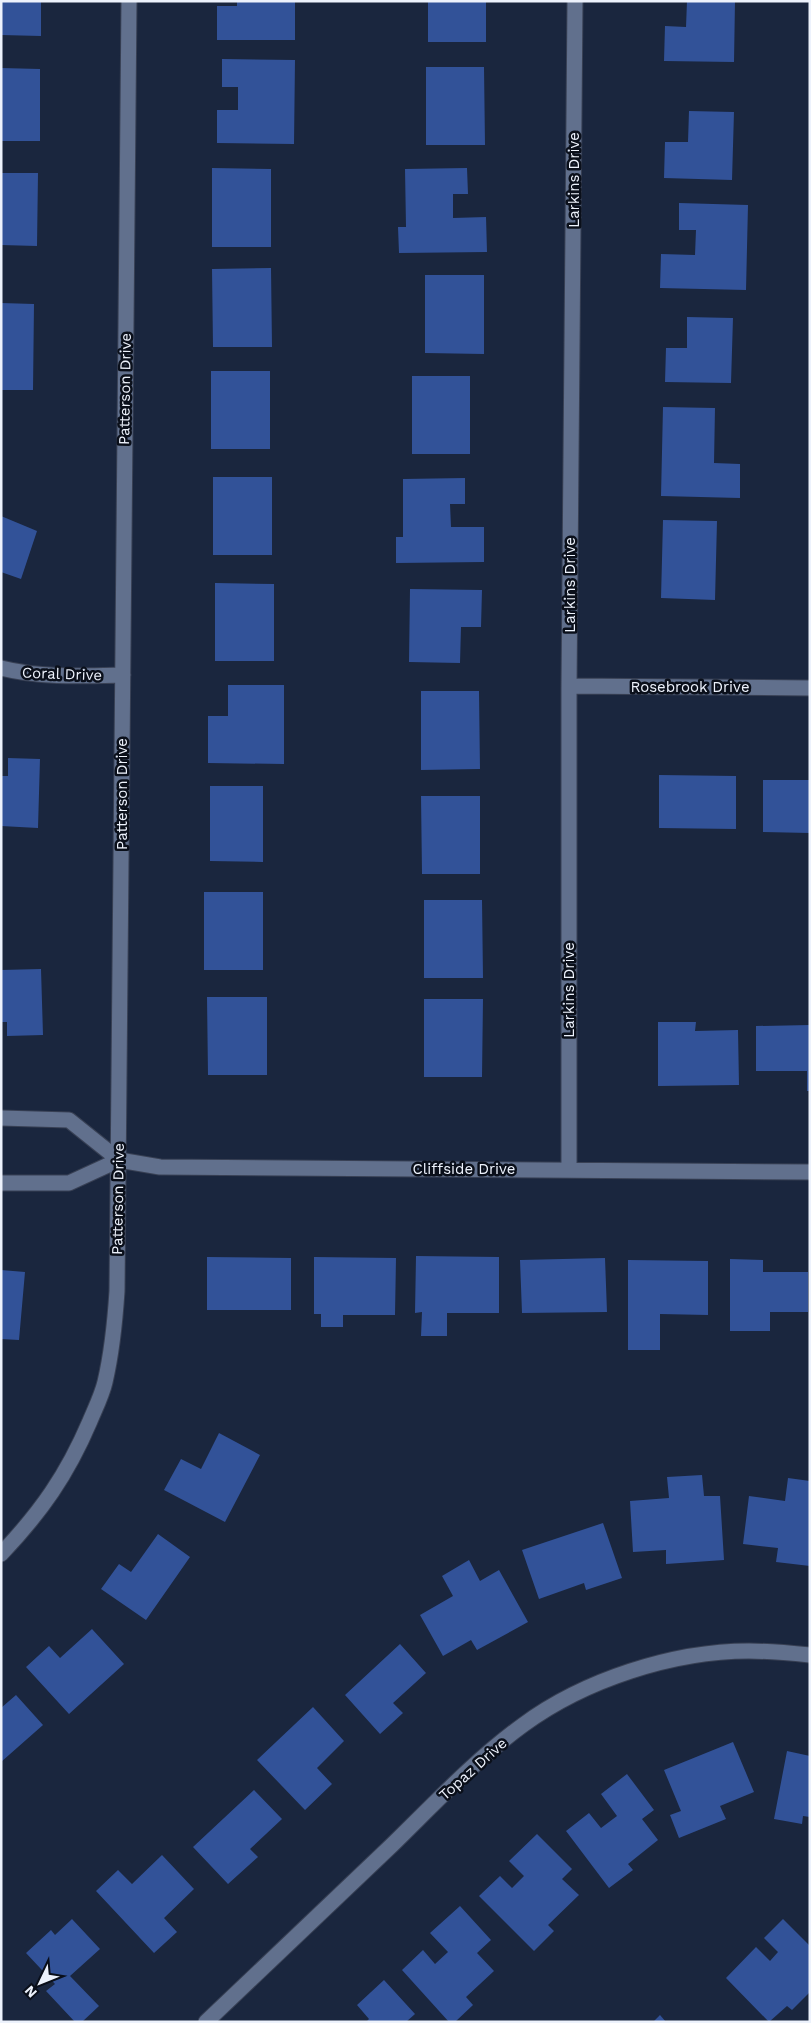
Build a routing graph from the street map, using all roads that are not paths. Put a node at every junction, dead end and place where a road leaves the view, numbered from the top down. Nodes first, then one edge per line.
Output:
1 (129, 1) edge
2 (575, 1) edge
3 (1, 668) edge
4 (123, 675) junction
5 (569, 686) junction
6 (810, 688) edge
7 (1, 1118) edge
8 (119, 1160) junction
9 (569, 1170) junction
10 (810, 1172) edge
11 (1, 1183) edge
12 (1, 1554) edge
13 (810, 1655) edge
14 (206, 2022) edge

1 - 4 street, Patterson Drive
2 - 5 street, Larkins Drive
3 - 4 street, Coral Drive
4 - 8 street, Patterson Drive
5 - 6 street, Rosebrook Drive
5 - 9 street, Larkins Drive
7 - 8 street, Cliffside Drive
8 - 9 street, Cliffside Drive
8 - 11 street
8 - 12 street, Patterson Drive
9 - 10 street, Cliffside Drive
13 - 14 street, Topaz Drive

